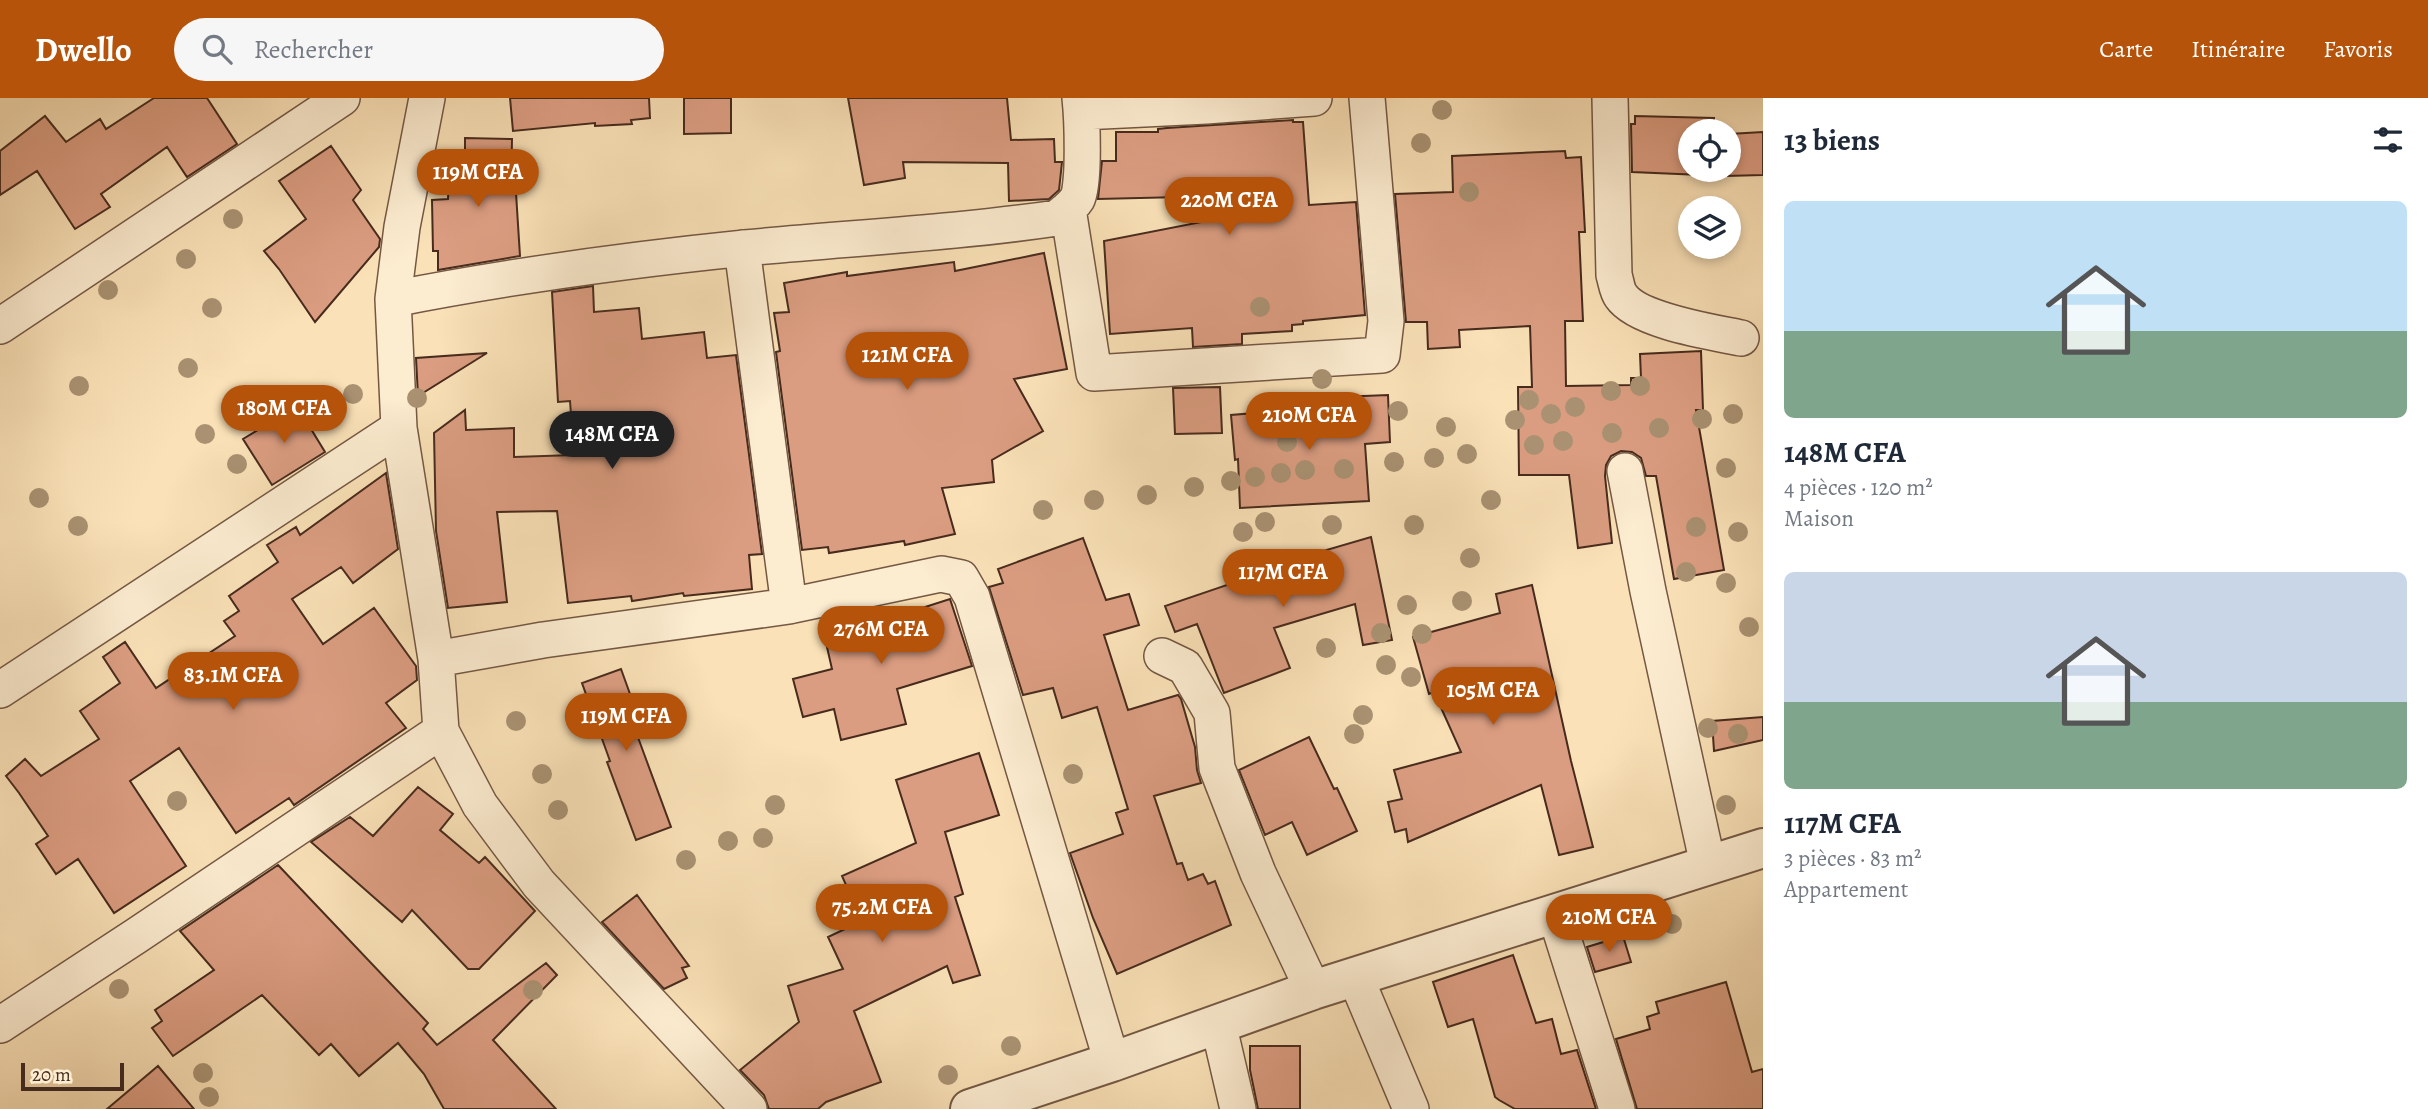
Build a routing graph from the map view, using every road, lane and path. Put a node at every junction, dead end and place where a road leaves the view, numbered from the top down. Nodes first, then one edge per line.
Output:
1 (342, 98) edge
2 (427, 98) edge
3 (1314, 98) edge
4 (1367, 98) edge
5 (1610, 98) edge
6 (1081, 105) edge
7 (1068, 209) junction
8 (742, 248) junction
9 (393, 299) junction
10 (2, 320) edge
11 (1741, 338) dead end
12 (400, 428) junction
13 (1625, 471) dead end
14 (789, 606) junction
15 (1163, 656) dead end
16 (436, 659) junction
17 (0, 690) edge
18 (441, 731) junction
19 (1763, 848) edge
20 (1708, 865) junction
21 (1555, 913) junction
22 (1355, 976) junction
23 (1313, 990) junction
24 (1219, 1023) junction
25 (0, 1025) edge
26 (1112, 1062) junction
27 (749, 1109) edge
28 (970, 1109) edge
29 (1238, 1109) edge
30 (1410, 1109) edge
31 (1617, 1109) edge

1 - 10 street
2 - 9 street
3 - 6 street
4 - 7 street
5 - 11 street
6 - 7 street
7 - 8 street
8 - 9 street
8 - 14 street
9 - 12 street
12 - 16 street
12 - 17 street
13 - 20 street
14 - 16 street
14 - 26 street
15 - 23 street
16 - 18 street
18 - 25 street
18 - 27 street
19 - 20 street
20 - 21 street
21 - 22 street
21 - 31 street
22 - 23 street
22 - 30 street
23 - 24 street
24 - 26 street
24 - 29 street
26 - 28 street

